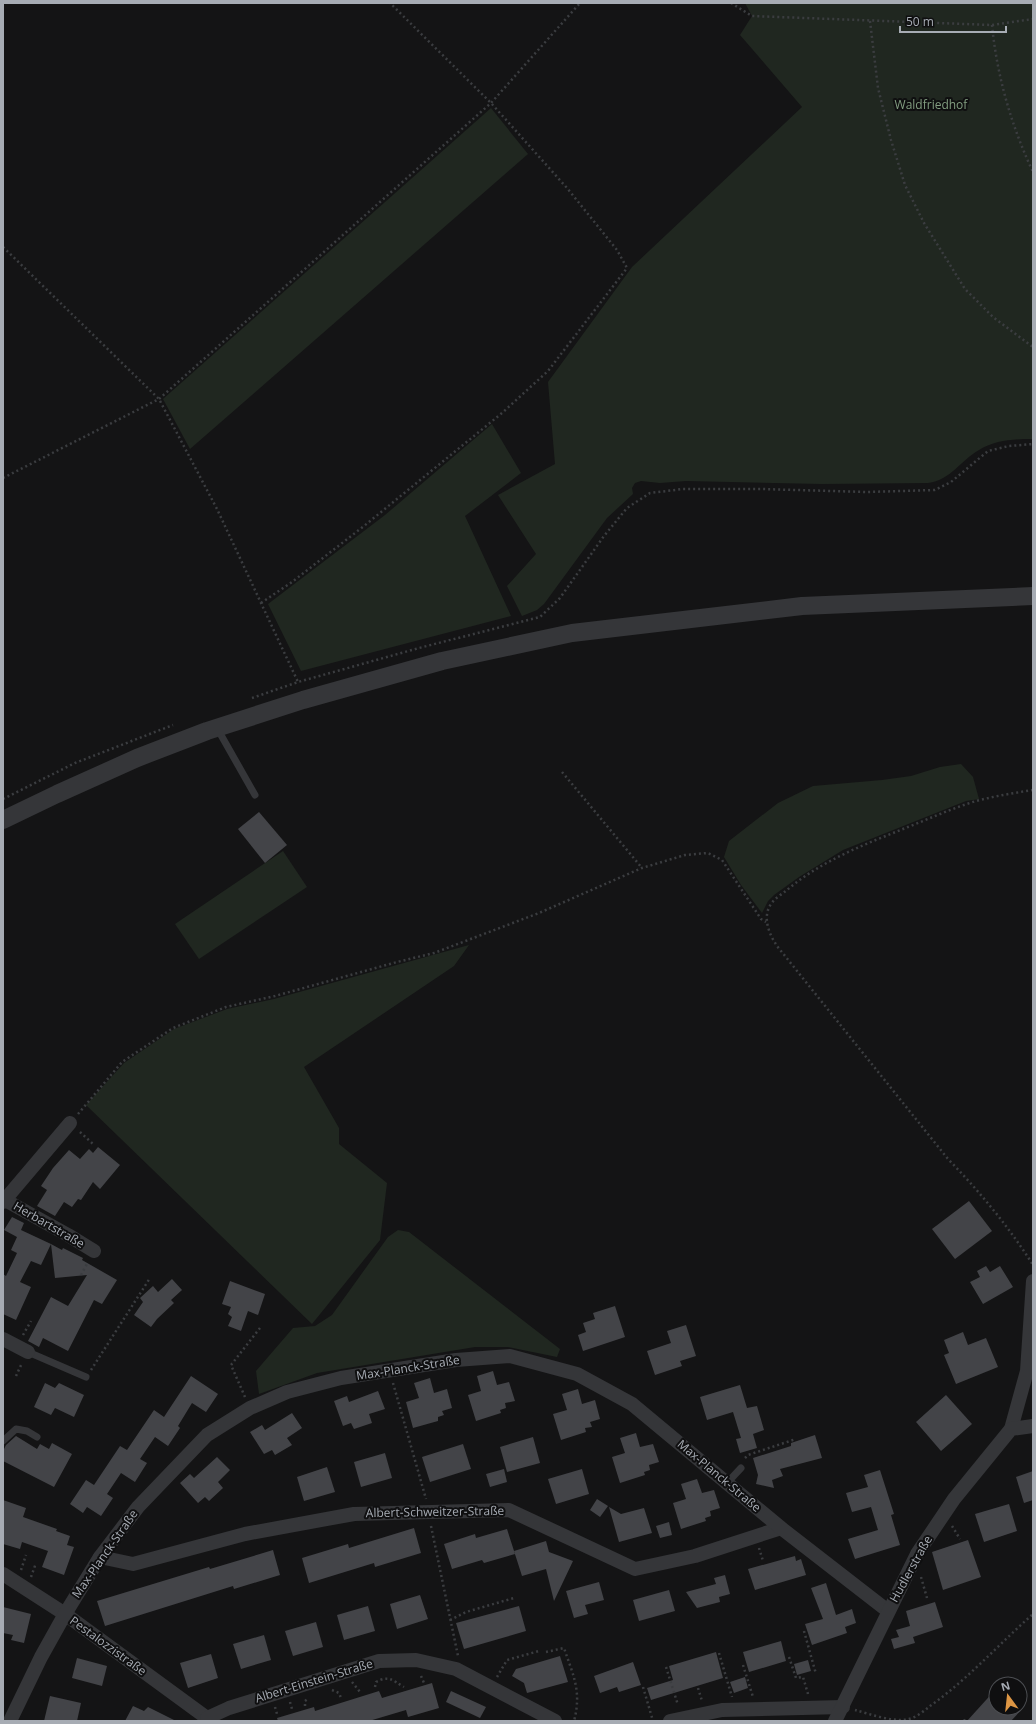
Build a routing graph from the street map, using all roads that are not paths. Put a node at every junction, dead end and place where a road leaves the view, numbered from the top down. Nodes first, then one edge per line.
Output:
1 (1033, 596) edge
2 (217, 728) junction
3 (255, 795) dead end
4 (3, 820) edge
5 (70, 1123) road end
6 (4, 1201) edge
7 (94, 1251) dead end
8 (1033, 1281) edge
9 (3, 1339) edge
10 (28, 1352) joint
11 (86, 1377) road end
12 (1033, 1426) edge
13 (1011, 1429) junction
14 (37, 1437) dead end
15 (3, 1441) edge
16 (741, 1468) road end
17 (727, 1483) junction
18 (781, 1528) junction
19 (100, 1557) junction
20 (3, 1574) edge
21 (888, 1611) junction
22 (65, 1614) junction
23 (843, 1706) junction
24 (209, 1719) edge
25 (676, 1720) edge
26 (10, 1721) edge
27 (555, 1721) edge
28 (835, 1721) edge

1 - 2 street
2 - 3 lane
2 - 4 street
5 - 6 street, Herbartstraße
6 - 7 street, Herbartstraße
8 - 13 street
9 - 10 street
10 - 11 lane
12 - 13 street
13 - 21 street, Hudlerstraße
14 - 15 lane
16 - 17 lane
17 - 18 street, Max-Planck-Straße
17 - 19 street, Max-Planck-Straße
18 - 19 street, Albert-Schweitzer-Straße
18 - 21 street, Max-Planck-Straße
19 - 22 street, Max-Planck-Straße
20 - 22 street, Pestalozzistraße
21 - 23 street, Hudlerstraße
22 - 24 street, Pestalozzistraße
22 - 26 street, Max-Planck-Straße
23 - 25 street
23 - 28 street, Hudlerstraße
24 - 27 street, Albert-Einstein-Straße

